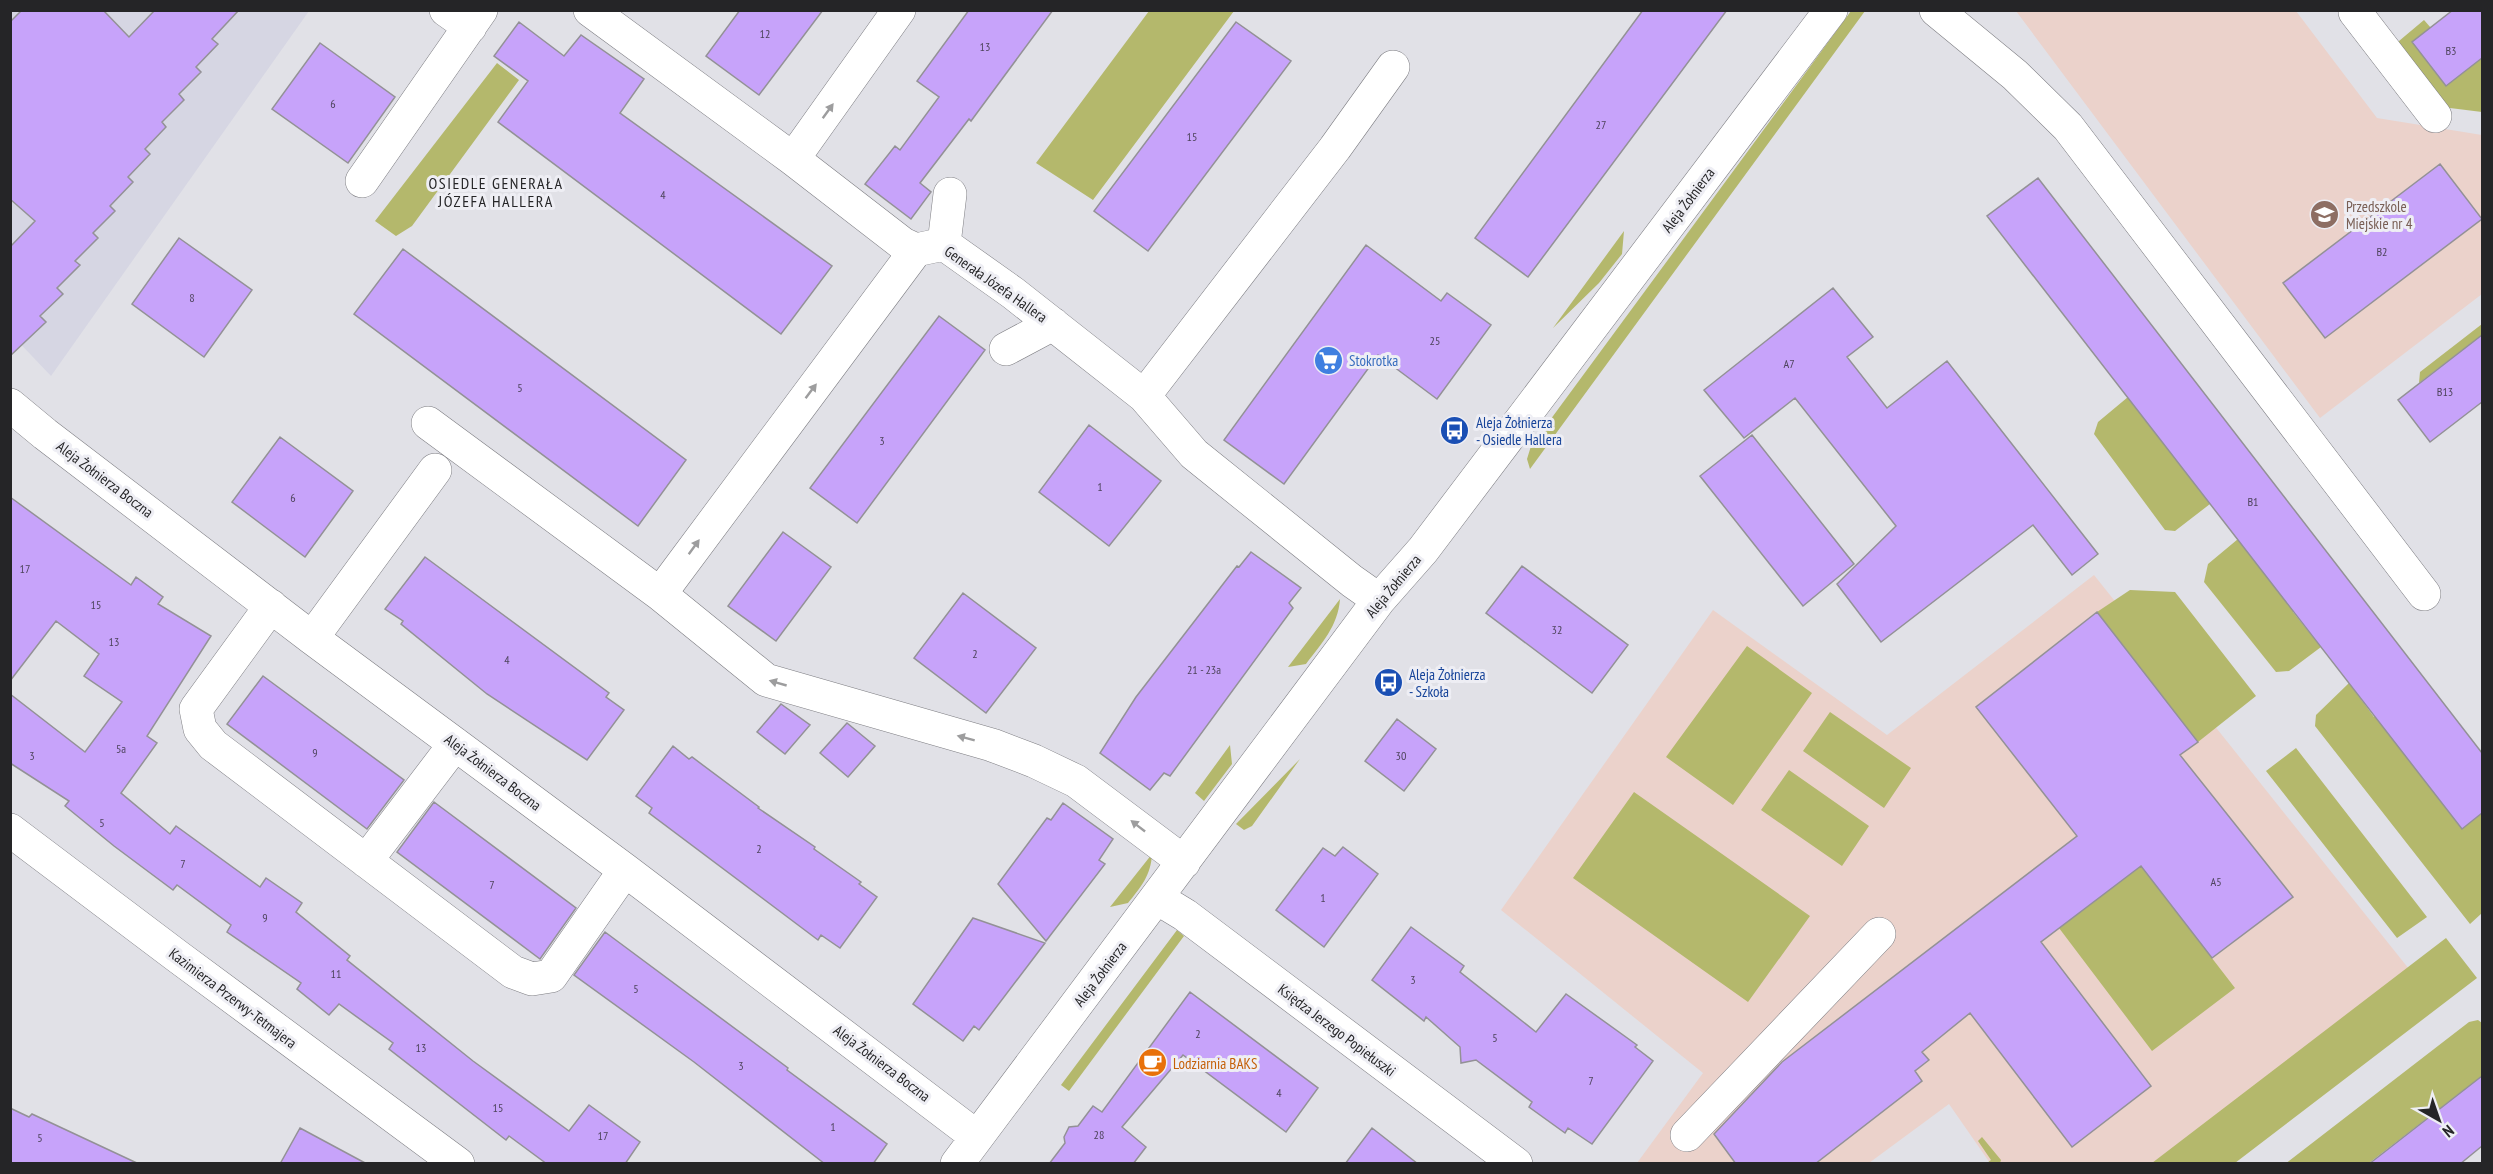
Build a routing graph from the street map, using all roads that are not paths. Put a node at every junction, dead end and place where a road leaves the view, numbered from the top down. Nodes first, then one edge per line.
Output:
1 (590, 10) edge
2 (899, 10) edge
3 (1831, 10) edge
4 (1936, 10) edge
5 (2352, 11) edge
6 (466, 16) edge
7 (1393, 67) dead end
8 (2435, 116) dead end
9 (793, 159) junction
10 (362, 181) dead end
11 (950, 194) dead end
12 (930, 247) junction
13 (1053, 324) junction
14 (1006, 349) dead end
15 (1144, 396) junction
16 (10, 405) edge
17 (428, 423) dead end
18 (435, 470) dead end
19 (660, 594) junction
20 (2424, 594) dead end
21 (1379, 600) junction
22 (270, 606) junction
23 (312, 638) junction
24 (455, 744) junction
25 (10, 830) edge
26 (366, 861) junction
27 (1184, 862) junction
28 (625, 870) junction
29 (1157, 898) junction
30 (1879, 934) dead end
31 (1687, 1135) dead end
32 (977, 1137) junction
33 (458, 1164) edge
34 (957, 1164) edge
35 (1516, 1164) edge

1 - 9 street, Generała Józefa Hallera
9 -> 2 street
3 - 21 street, Aleja Żołnierza
4 - 20 street
5 - 8 street
6 - 10 street
7 - 15 street
9 - 12 street, Generała Józefa Hallera
11 - 12 street
12 - 13 street, Generała Józefa Hallera
19 -> 12 street
13 - 14 street
13 - 15 street, Generała Józefa Hallera
15 - 21 street, Generała Józefa Hallera
16 - 22 street, Aleja Żołnierza Boczna
17 - 19 street
18 - 23 street
27 -> 19 street
21 - 27 street, Aleja Żołnierza
22 - 23 street, Aleja Żołnierza Boczna
22 - 26 street
23 - 24 street, Aleja Żołnierza Boczna
24 - 26 street
24 - 28 street, Aleja Żołnierza Boczna
25 - 33 street, Kazimierza Przerwy-Tetmajera
26 - 28 street
27 - 29 street, Aleja Żołnierza
28 - 32 street, Aleja Żołnierza Boczna
29 - 32 street, Aleja Żołnierza
29 - 35 street, Księdza Jerzego Popiełuszki
30 - 31 street
32 - 34 street, Aleja Żołnierza

